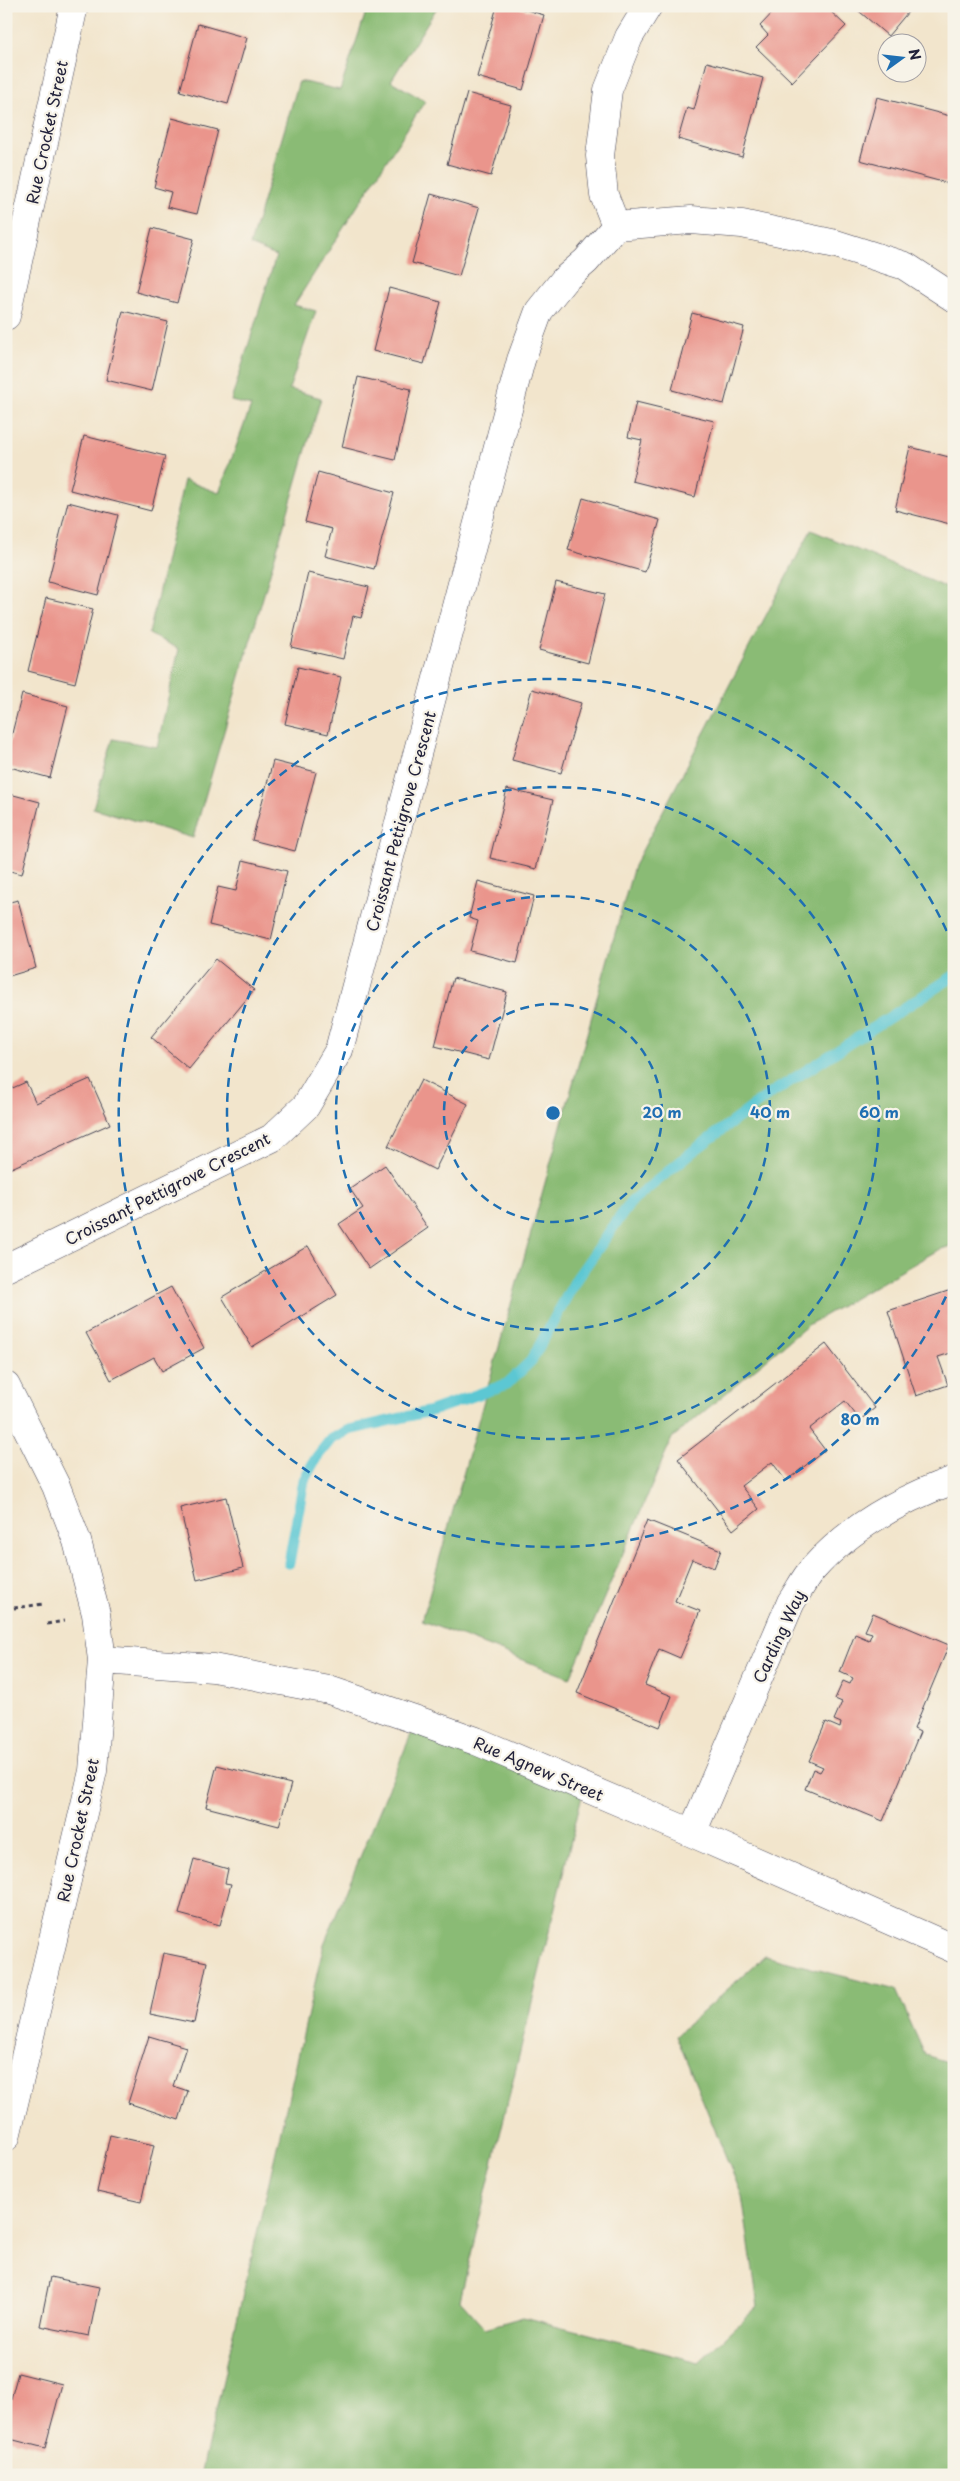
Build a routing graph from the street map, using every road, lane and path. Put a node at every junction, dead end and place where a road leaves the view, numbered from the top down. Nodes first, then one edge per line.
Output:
1 (74, 6) edge
2 (648, 6) edge
3 (616, 226) junction
4 (954, 298) edge
5 (6, 316) edge
6 (6, 1268) edge
7 (6, 1386) edge
8 (954, 1480) edge
9 (44, 1604) dead end
10 (6, 1609) edge
11 (68, 1621) dead end
12 (47, 1624) dead end
13 (102, 1660) junction
14 (692, 1833) junction
15 (954, 1949) edge
16 (6, 2137) edge

1 - 5 street, Rue Crocket Street
2 - 3 street
3 - 4 street
3 - 6 street, Croissant Pettigrove Crescent
7 - 13 street, Rue Crocket Street
8 - 14 street, Carding Way
9 - 10 path
11 - 12 path
13 - 14 street, Rue Agnew Street
13 - 16 street, Rue Crocket Street
14 - 15 street, Rue Agnew Street

